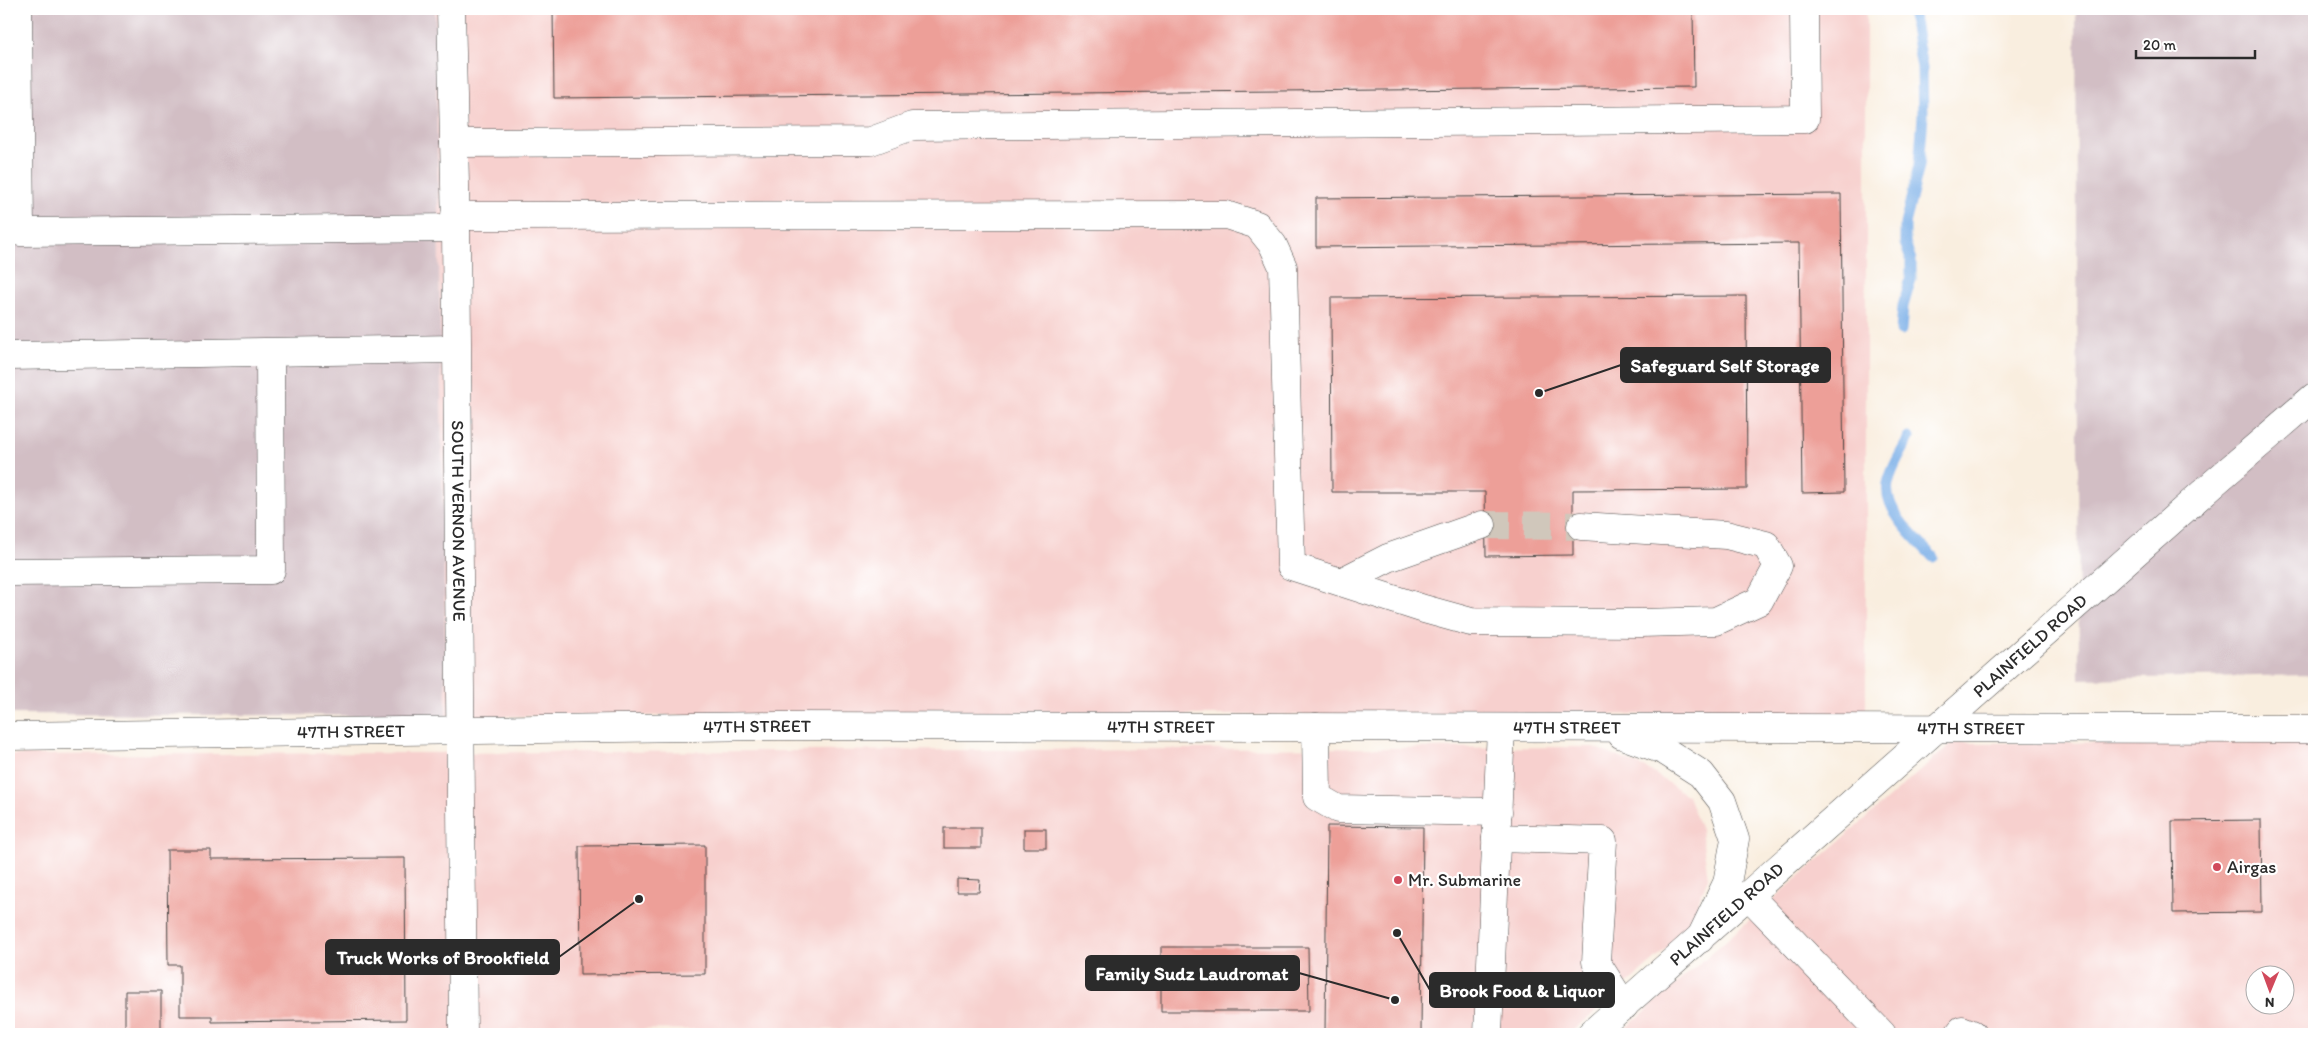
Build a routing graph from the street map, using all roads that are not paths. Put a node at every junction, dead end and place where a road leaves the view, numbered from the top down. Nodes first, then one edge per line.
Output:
1 (18, 9) edge
2 (451, 9) edge
3 (1804, 9) edge
4 (454, 143) junction
5 (456, 222) junction
6 (456, 349) junction
7 (270, 352) junction
8 (9, 356) edge
9 (2314, 397) edge
10 (1482, 525) tunnel mouth
11 (1581, 526) tunnel mouth
12 (9, 572) edge
13 (1343, 581) junction
14 (1316, 727) junction
15 (1501, 728) junction
16 (1601, 728) junction
17 (1938, 729) junction
18 (2314, 729) edge
19 (461, 731) junction
20 (9, 736) edge
21 (1497, 825) junction
22 (1749, 896) junction
23 (1700, 939) junction
24 (1624, 1006) junction
25 (463, 1034) edge
26 (1488, 1034) edge
27 (1591, 1034) edge
28 (1882, 1034) edge
29 (1959, 1034) edge
30 (1972, 1034) edge

1 - 5 main road
2 - 4 main road, SOUTH VERNON AVENUE
3 - 4 main road
4 - 5 main road, SOUTH VERNON AVENUE
5 - 6 main road, SOUTH VERNON AVENUE
5 - 13 main road
6 - 7 main road
6 - 19 main road, SOUTH VERNON AVENUE
7 - 8 main road
7 - 12 main road
9 - 17 main road, PLAINFIELD ROAD
10 - 13 main road
11 - 13 main road
14 - 15 main road, 47TH STREET
14 - 19 main road, 47TH STREET
14 - 21 main road
15 - 16 main road, 47TH STREET
15 - 21 main road
16 - 17 main road, 47TH STREET
16 - 23 main road
17 - 18 main road, 47TH STREET
17 - 22 main road, PLAINFIELD ROAD
19 - 20 main road, 47TH STREET
19 - 25 main road, SOUTH VERNON AVENUE
21 - 24 main road
21 - 26 main road
22 - 23 main road, PLAINFIELD ROAD
22 - 28 main road
23 - 24 main road, PLAINFIELD ROAD
24 - 27 main road, PLAINFIELD ROAD
29 - 30 main road

